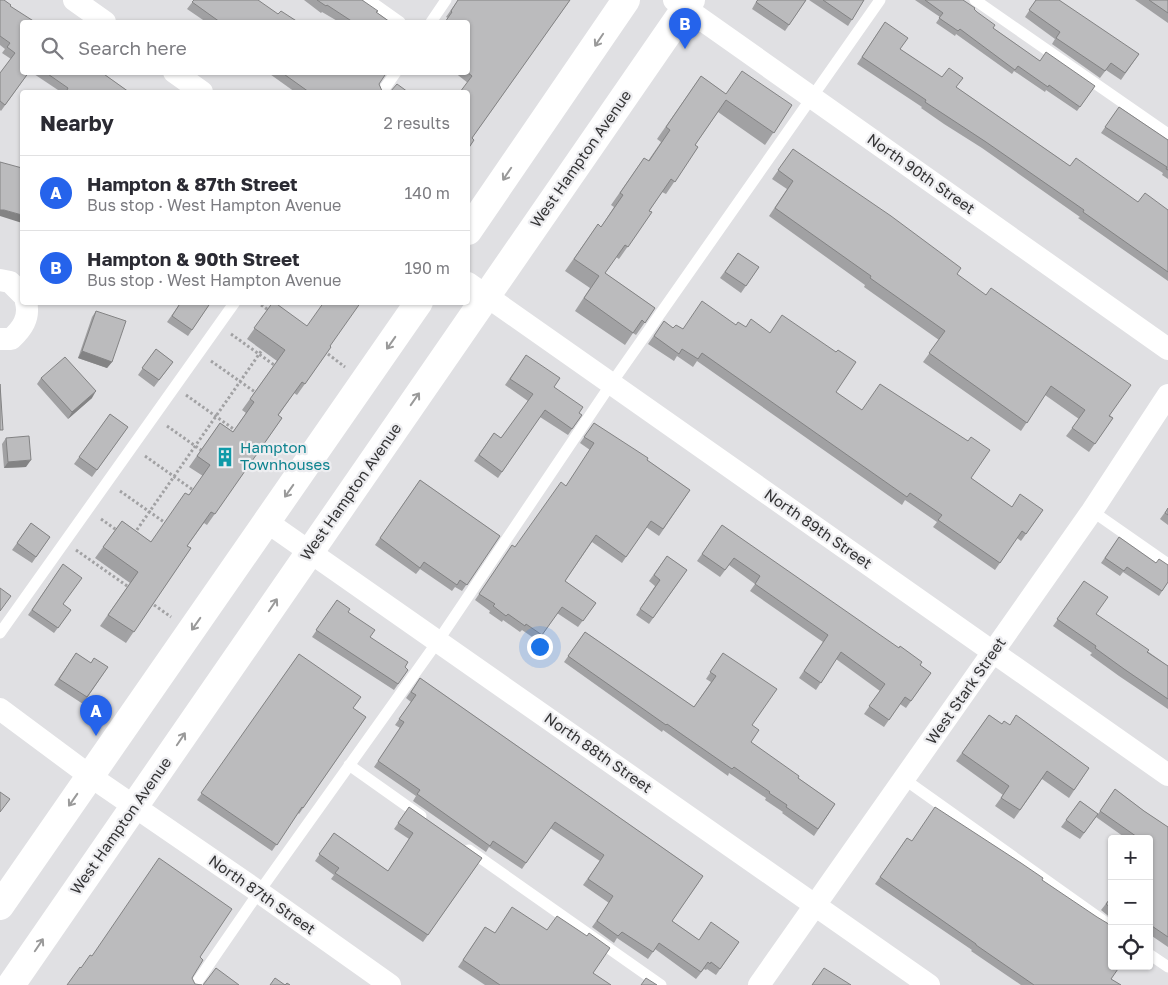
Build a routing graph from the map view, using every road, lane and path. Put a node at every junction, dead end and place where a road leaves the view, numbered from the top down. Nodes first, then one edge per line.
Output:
1 (74, 0) edge
2 (369, 0) edge
3 (446, 0) edge
4 (626, 0) edge
5 (880, 0) edge
6 (975, 0) edge
7 (683, 3) edge
8 (102, 20) edge
9 (397, 20) edge
10 (432, 20) edge
11 (178, 75) edge
12 (394, 75) edge
13 (199, 90) edge
14 (383, 90) edge
15 (811, 97) junction
16 (1168, 134) edge
17 (470, 228) edge
18 (0, 280) edge
19 (477, 289) edge
20 (20, 292) edge
21 (470, 300) edge
22 (26, 305) edge
23 (233, 305) edge
24 (261, 305) edge
25 (417, 305) edge
26 (467, 305) edge
27 (272, 314) edge
28 (219, 325) junction
29 (0, 339) edge
30 (318, 347) edge
31 (1168, 349) edge
32 (262, 350) edge
33 (199, 353) junction
34 (259, 354) junction
35 (278, 368) edge
36 (348, 369) dead end
37 (240, 382) junction
38 (612, 384) junction
39 (175, 387) junction
40 (255, 392) edge
41 (1168, 395) edge
42 (216, 416) junction
43 (154, 417) junction
44 (235, 430) edge
45 (195, 446) junction
46 (132, 447) junction
47 (200, 450) edge
48 (174, 477) junction
49 (108, 483) junction
50 (193, 490) edge
51 (89, 510) junction
52 (1092, 511) junction
53 (150, 512) junction
54 (164, 522) edge
55 (267, 522) junction
56 (124, 534) edge
57 (131, 539) edge
58 (65, 543) junction
59 (309, 552) junction
60 (1168, 564) edge
61 (136, 592) edge
62 (144, 598) edge
63 (175, 619) dead end
64 (0, 633) edge
65 (438, 641) junction
66 (993, 652) junction
67 (0, 709) edge
68 (349, 765) junction
69 (1168, 775) edge
70 (90, 776) junction
71 (904, 779) junction
72 (133, 807) junction
73 (429, 822) edge
74 (461, 844) edge
75 (259, 892) junction
76 (815, 905) junction
77 (0, 906) edge
78 (1109, 925) edge
79 (1153, 957) edge
80 (1168, 967) edge
81 (12, 985) edge
82 (195, 985) edge
83 (390, 985) edge
84 (661, 985) edge
85 (759, 985) edge
86 (928, 985) edge

1 - 8 street
2 - 9 lane
3 - 10 lane
4 -> 17 main road
5 - 15 lane
6 - 16 lane
7 - 15 street, North 90th Street
7 - 19 main road, West Hampton Avenue
11 - 13 street
12 - 14 lane
15 - 31 street, North 90th Street
15 - 38 lane
18 - 20 street
21 -> 19 main road, West Hampton Avenue
19 - 38 street, North 89th Street
22 - 29 street
23 - 28 lane
24 - 27 path
25 -> 55 main road
59 -> 26 main road, West Hampton Avenue
28 - 33 lane
28 - 34 path
30 - 36 path
32 - 34 path
33 - 37 path
33 - 39 lane
34 - 35 path
34 - 37 path
37 - 40 path
37 - 42 path
38 - 65 lane
38 - 66 street, North 89th Street
39 - 42 path
39 - 43 lane
41 - 52 street, West Stark Street
42 - 44 path
42 - 45 path
43 - 45 path
43 - 46 lane
45 - 47 path
45 - 48 path
46 - 48 path
46 - 49 lane
48 - 50 path
48 - 53 path
49 - 51 lane
49 - 53 path
51 - 56 path
51 - 58 lane
52 - 60 lane
52 - 66 street, West Stark Street
53 - 54 path
53 - 57 path
55 - 59 street, North 88th Street
55 -> 70 main road
58 - 61 path
58 - 64 lane
59 - 65 street, North 88th Street
72 -> 59 main road, West Hampton Avenue
62 - 63 path
65 - 68 lane
65 - 76 street, North 88th Street
66 - 69 street, North 89th Street
66 - 71 street, West Stark Street
67 - 70 street, North 87th Street
68 - 73 lane
68 - 75 lane
70 - 72 street, North 87th Street
70 -> 77 main road
71 - 76 street, West Stark Street
71 - 78 lane
72 - 75 street, North 87th Street
81 -> 72 main road, West Hampton Avenue
74 - 84 lane
75 - 82 lane
75 - 83 street, North 87th Street
76 - 85 street, West Stark Street
76 - 86 street, North 88th Street
79 - 80 lane

